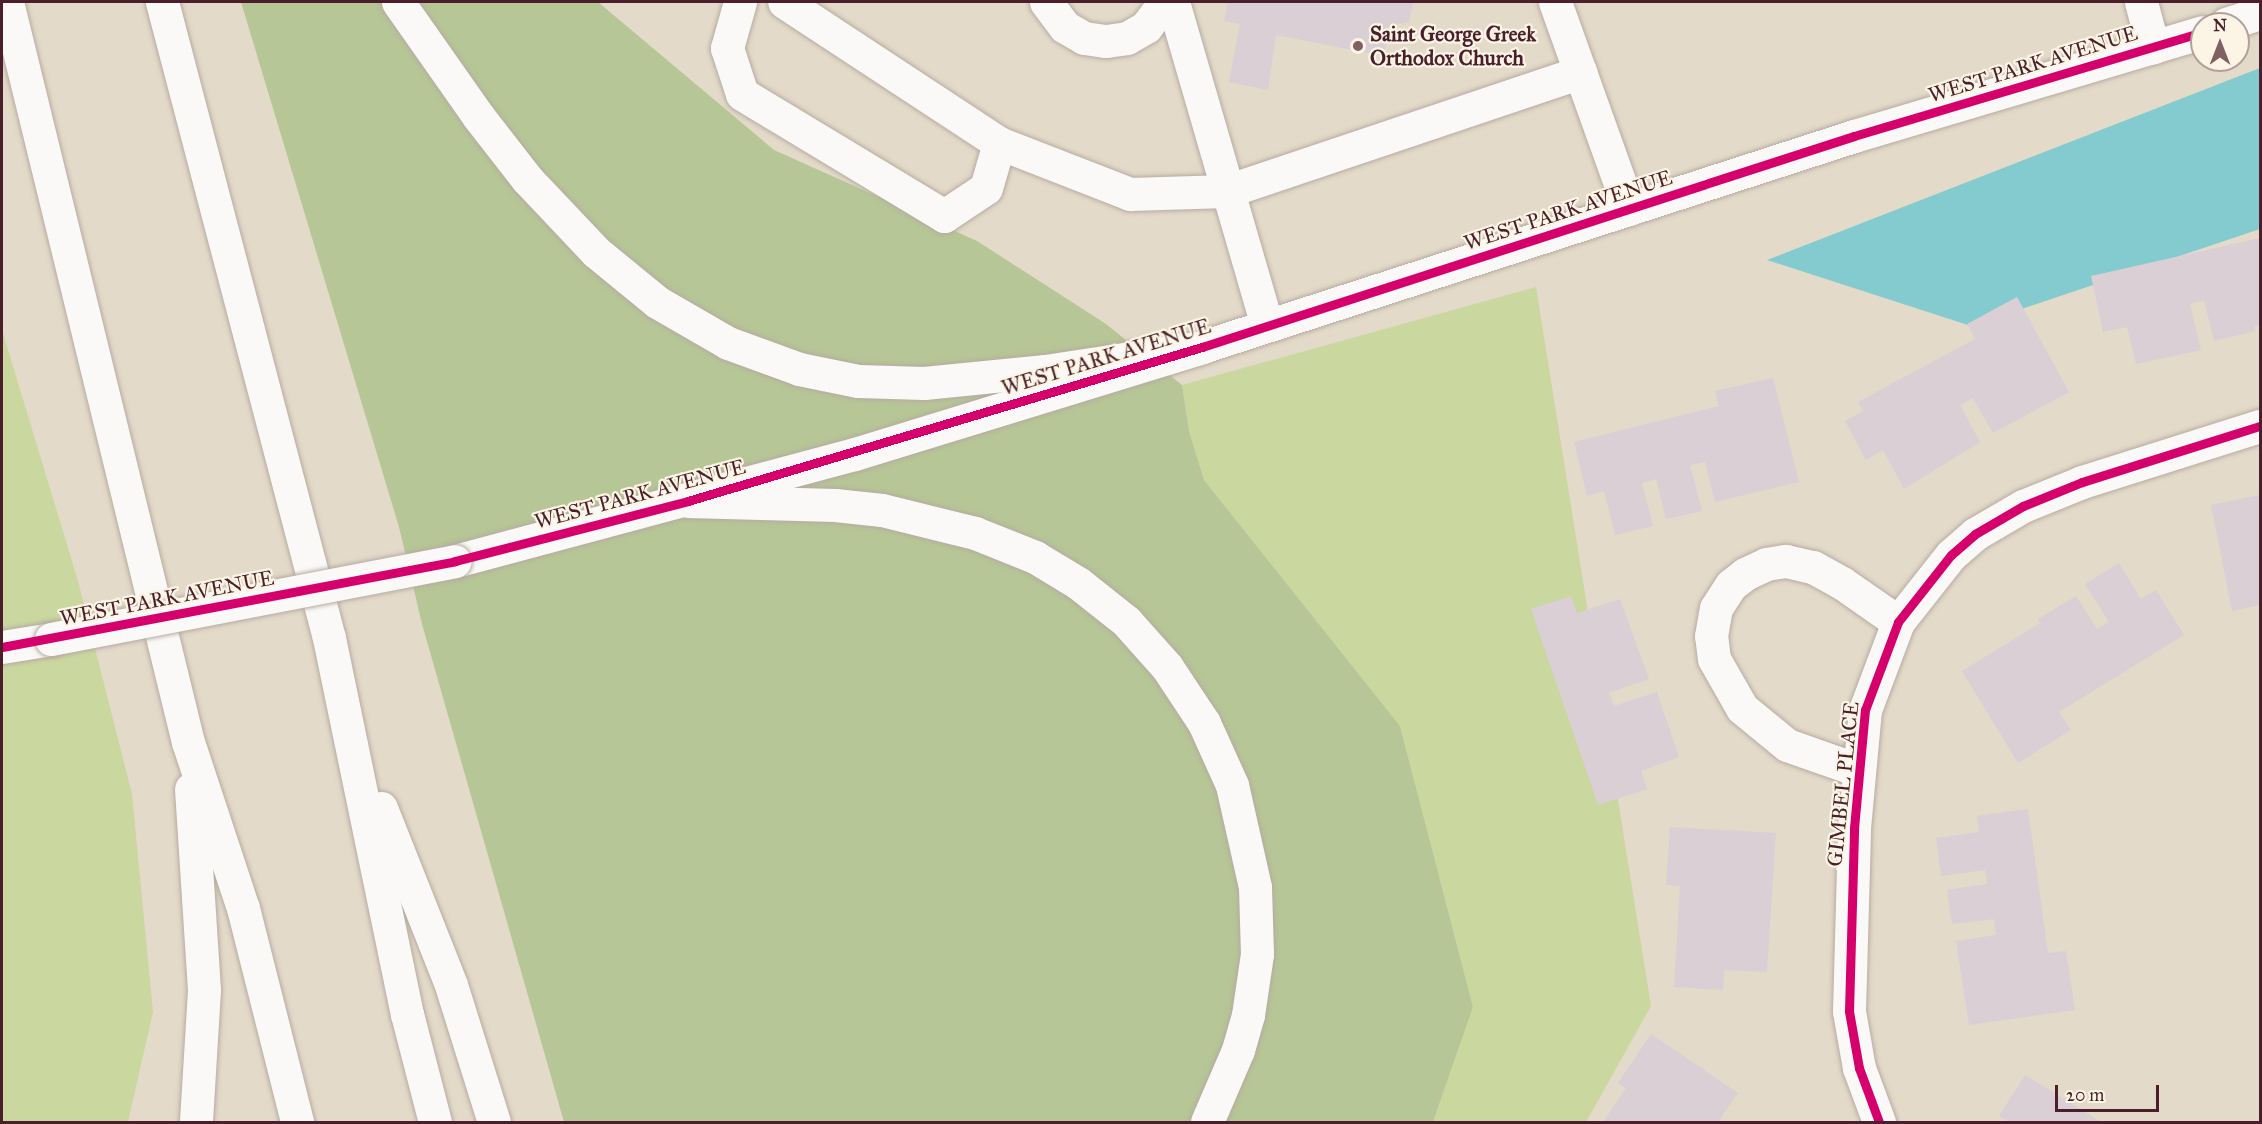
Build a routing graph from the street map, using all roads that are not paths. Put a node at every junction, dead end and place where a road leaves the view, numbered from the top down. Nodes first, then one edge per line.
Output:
1 (7, 2) edge
2 (162, 2) edge
3 (398, 2) edge
4 (740, 2) edge
5 (784, 2) edge
6 (1046, 2) edge
7 (1165, 2) edge
8 (1173, 2) edge
9 (1556, 2) edge
10 (2141, 2) edge
11 (2190, 36) edge
12 (2153, 47) junction
13 (1581, 72) junction
14 (999, 143) junction
15 (1227, 191) junction
16 (1629, 209) junction
17 (1267, 326) junction
18 (1202, 347) junction
19 (2260, 426) edge
20 (688, 501) junction
21 (1898, 622) junction
22 (2, 647) edge
23 (350, 730) junction
24 (189, 742) junction
25 (1858, 770) junction
26 (196, 1122) edge
27 (297, 1122) edge
28 (435, 1122) edge
29 (494, 1122) edge
30 (1208, 1122) edge
31 (1879, 1122) edge

1 - 24 main road
2 - 23 main road
3 - 18 main road
4 - 14 main road
5 - 14 main road
6 - 7 main road
8 - 15 main road
9 - 13 main road
10 - 12 main road
11 - 12 main road, WEST PARK AVENUE
12 - 16 main road, WEST PARK AVENUE
13 - 15 main road
13 - 16 main road
14 - 15 main road
15 - 17 main road
16 - 17 main road, WEST PARK AVENUE
17 - 18 main road, WEST PARK AVENUE
18 - 20 main road, WEST PARK AVENUE
19 - 21 main road, GIMBEL PLACE
20 - 22 main road, WEST PARK AVENUE, bridge
20 - 30 main road
21 - 25 main road, GIMBEL PLACE
21 - 25 main road
23 - 28 main road
23 - 29 main road
24 - 26 main road
24 - 27 main road
25 - 31 main road, GIMBEL PLACE

